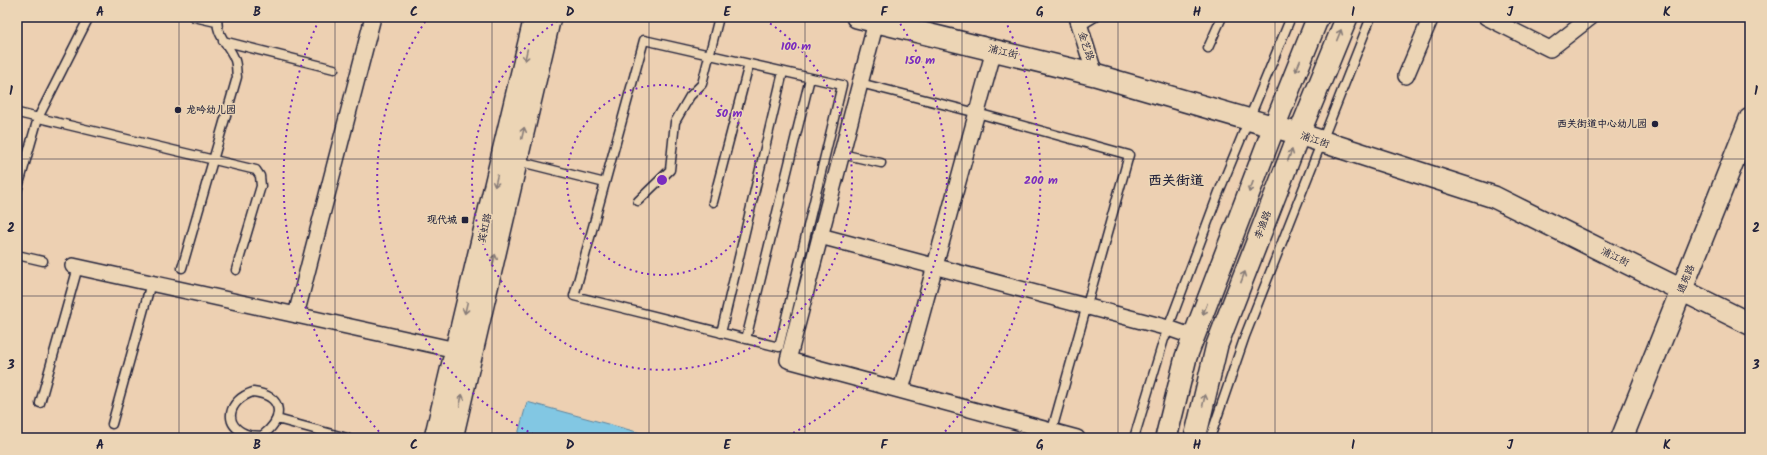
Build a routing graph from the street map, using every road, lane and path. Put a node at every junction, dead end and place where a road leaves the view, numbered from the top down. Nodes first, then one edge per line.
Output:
1 (89, 17) edge
2 (194, 17) edge
3 (373, 17) edge
4 (535, 17) edge
5 (550, 17) edge
6 (719, 17) edge
7 (1095, 17) edge
8 (1222, 17) edge
9 (1291, 17) edge
10 (1318, 17) edge
11 (1347, 17) edge
12 (1371, 17) edge
13 (1431, 17) edge
14 (1486, 17) edge
15 (1591, 17) edge
16 (217, 19) edge
17 (866, 19) edge
18 (1078, 22) edge
19 (223, 41) junction
20 (1208, 48) dead end
21 (994, 50) junction
22 (711, 55) junction
23 (749, 64) junction
24 (334, 68) dead end
25 (783, 72) junction
26 (1095, 75) junction
27 (1406, 76) dead end
28 (810, 78) junction
29 (860, 83) junction
30 (18, 113) edge
31 (977, 113) junction
32 (38, 118) junction
33 (1750, 119) edge
34 (1249, 120) junction
35 (1274, 127) junction
36 (1299, 134) junction
37 (1322, 142) junction
38 (842, 154) junction
39 (213, 160) junction
40 (517, 161) junction
41 (881, 162) dead end
42 (605, 183) junction
43 (17, 191) edge
44 (638, 201) dead end
45 (713, 202) dead end
46 (820, 236) junction
47 (17, 255) edge
48 (43, 261) dead end
49 (76, 266) joint
50 (935, 267) junction
51 (182, 268) dead end
52 (236, 270) dead end
53 (151, 283) junction
54 (1681, 290) junction
55 (1087, 307) junction
56 (296, 315) junction
57 (1750, 324) edge
58 (1168, 328) junction
59 (721, 333) junction
60 (1194, 337) junction
61 (746, 339) junction
62 (456, 350) junction
63 (901, 390) junction
64 (40, 403) dead end
65 (277, 420) junction
66 (112, 424) dead end
67 (1052, 430) junction
68 (347, 438) edge
69 (435, 438) edge
70 (452, 438) edge
71 (1077, 438) edge
72 (1134, 438) edge
73 (1166, 438) edge
74 (1195, 438) edge
75 (1210, 438) edge
76 (1622, 438) edge

1 - 32 lane
2 - 16 lane
3 - 56 street
4 -> 62 main road, 宾虹路
40 -> 5 main road, 宾虹路
6 - 22 lane
7 - 18 lane
8 - 20 lane
9 - 34 lane
10 -> 35 main road
36 -> 11 main road, 李渔路
12 - 37 lane
13 - 27 street
14 - 15 street
16 - 19 lane
17 - 21 main road, 浦江街
17 - 29 street
18 - 26 street, 金艺路
19 - 24 lane
19 - 39 lane
21 - 26 main road, 浦江街
21 - 31 street
22 - 23 lane
22 - 42 lane
22 - 44 lane
23 - 25 lane
23 - 45 lane
25 - 28 lane
25 - 59 lane
26 - 34 main road, 浦江街
28 - 61 lane
28 - 61 lane
29 - 31 lane
29 - 38 street
30 - 32 lane
31 - 50 street
31 - 55 lane
32 - 39 lane
32 - 43 lane
33 - 54 main road, 通苑路
34 - 35 main road, 浦江街
34 - 58 lane
35 - 36 main road, 浦江街
35 -> 60 main road
36 - 37 main road, 浦江街
74 -> 36 main road, 李渔路
37 - 54 main road, 浦江街
37 - 75 lane
38 - 41 lane
38 - 46 street
39 - 51 lane
39 - 52 lane
40 - 42 lane
70 -> 40 main road, 宾虹路
42 - 59 lane
46 - 50 street
46 - 63 street
47 - 48 lane
49 - 53 street
49 - 64 lane
50 - 55 street
50 - 63 street
53 - 56 street
53 - 66 lane
54 - 57 main road, 浦江街
54 - 76 main road, 通苑路
55 - 58 street
55 - 67 lane
56 - 62 street
58 - 60 street
58 - 72 lane
59 - 61 lane
60 - 73 main road
62 - 69 main road, 宾虹路
63 - 67 street
65 - 65 lane
65 - 68 lane
67 - 71 street

